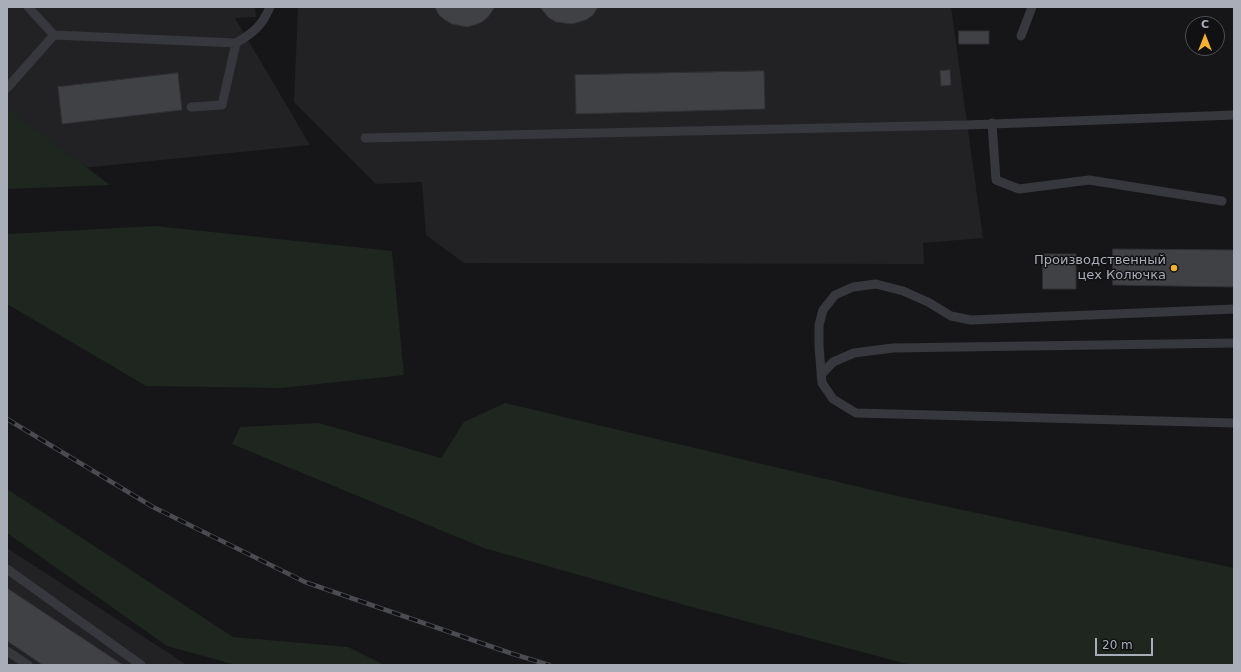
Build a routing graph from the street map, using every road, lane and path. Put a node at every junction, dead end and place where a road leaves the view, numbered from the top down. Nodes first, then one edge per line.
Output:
1 (28, 7) edge
2 (270, 7) edge
3 (1032, 7) edge
4 (54, 35) junction
5 (1021, 36) dead end
6 (236, 43) junction
7 (7, 88) edge
8 (191, 107) dead end
9 (1234, 115) edge
10 (992, 123) junction
11 (365, 138) dead end
12 (1222, 202) dead end
13 (1234, 308) edge
14 (1234, 342) edge
15 (822, 375) junction
16 (1234, 423) edge
17 (7, 569) edge
18 (7, 651) edge
19 (28, 665) edge
20 (141, 665) edge

1 - 4 lane
2 - 6 lane
3 - 5 lane
4 - 6 lane
4 - 7 lane
6 - 8 lane
9 - 10 lane
10 - 11 lane
10 - 12 lane
13 - 15 lane
14 - 15 lane
15 - 16 lane
17 - 20 lane
18 - 19 lane

